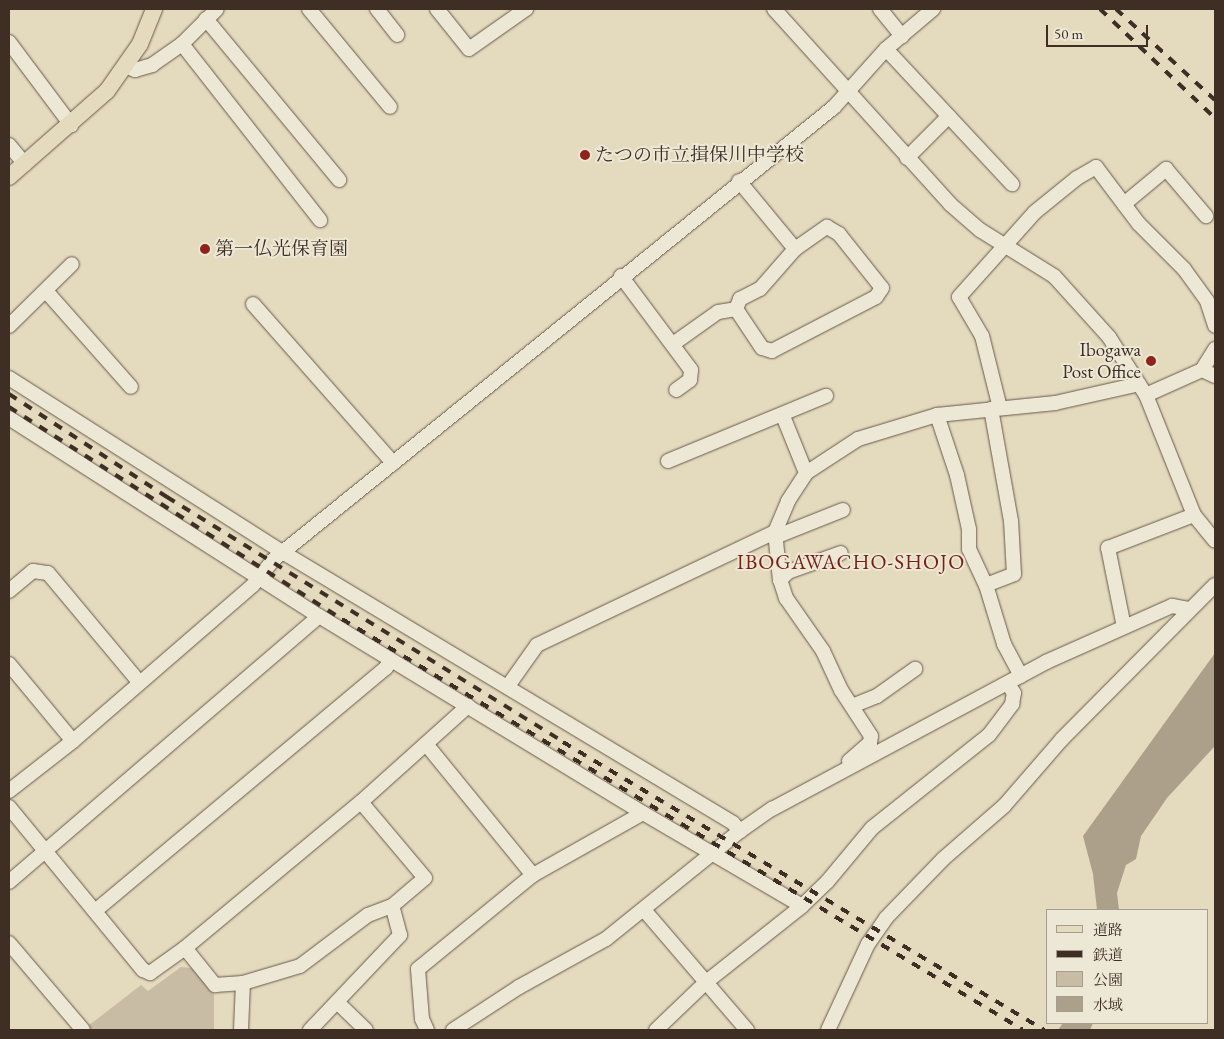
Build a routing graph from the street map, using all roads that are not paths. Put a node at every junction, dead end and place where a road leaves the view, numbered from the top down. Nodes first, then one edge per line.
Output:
1 (154, 9) edge
2 (217, 9) edge
3 (309, 9) edge
4 (377, 9) edge
5 (437, 9) edge
6 (524, 9) edge
7 (774, 9) edge
8 (880, 9) edge
9 (930, 10) edge
10 (206, 19) junction
11 (397, 35) dead end
12 (902, 36) junction
13 (9, 42) edge
14 (182, 44) junction
15 (886, 49) junction
16 (126, 66) junction
17 (848, 94) junction
18 (390, 107) dead end
19 (949, 116) junction
20 (71, 125) junction
21 (9, 145) edge
22 (907, 158) junction
23 (25, 164) junction
24 (9, 177) edge
25 (339, 180) dead end
26 (739, 181) junction
27 (1012, 184) dead end
28 (1124, 204) junction
29 (1206, 216) dead end
30 (320, 220) dead end
31 (1004, 247) junction
32 (795, 250) junction
33 (72, 264) dead end
34 (621, 276) junction
35 (46, 290) junction
36 (253, 304) dead end
37 (736, 309) junction
38 (9, 326) edge
39 (1215, 326) edge
40 (673, 344) junction
41 (1215, 349) edge
42 (1202, 370) junction
43 (1215, 376) edge
44 (9, 378) edge
45 (131, 387) dead end
46 (1143, 389) junction
47 (676, 390) dead end
48 (826, 396) dead end
49 (995, 409) junction
50 (937, 415) junction
51 (783, 416) junction
52 (9, 418) edge
53 (668, 461) dead end
54 (393, 463) junction
55 (806, 473) junction
56 (842, 510) dead end
57 (1194, 515) junction
58 (775, 534) junction
59 (1215, 541) edge
60 (284, 553) junction
61 (840, 553) dead end
62 (259, 579) junction
63 (780, 580) junction
64 (986, 585) junction
65 (1215, 585) edge
66 (9, 591) edge
67 (1189, 610) junction
68 (319, 616) junction
69 (1124, 628) junction
70 (390, 660) junction
71 (9, 664) edge
72 (915, 669) dead end
73 (1021, 676) junction
74 (139, 682) junction
75 (1008, 684) junction
76 (508, 686) junction
77 (468, 706) junction
78 (852, 706) junction
79 (73, 741) junction
80 (426, 744) junction
81 (843, 770) junction
82 (9, 791) edge
83 (361, 802) junction
84 (9, 807) edge
85 (642, 814) junction
86 (740, 831) junction
87 (45, 851) junction
88 (714, 852) junction
89 (533, 875) junction
90 (9, 882) edge
91 (392, 906) junction
92 (802, 906) junction
93 (95, 911) junction
94 (645, 911) junction
95 (9, 944) edge
96 (185, 948) junction
97 (243, 983) junction
98 (705, 983) junction
99 (337, 1002) junction
100 (83, 1030) edge
101 (241, 1030) edge
102 (310, 1030) edge
103 (366, 1030) edge
104 (427, 1030) edge
105 (454, 1030) edge
106 (656, 1030) edge
107 (747, 1030) edge
108 (828, 1030) edge

1 - 16 main road
2 - 10 street
3 - 18 street
4 - 11 street
5 - 6 street
7 - 17 street
8 - 12 street
9 - 12 street
10 - 14 street
10 - 25 street
12 - 15 street
13 - 20 street
14 - 16 street
14 - 30 street
15 - 17 street
15 - 19 street
16 - 20 main road
17 - 22 street
17 - 26 street
19 - 22 street
19 - 27 street
20 - 23 main road
21 - 23 street
22 - 31 street
23 - 24 main road
26 - 32 street
26 - 34 street
28 - 29 street
28 - 31 street
28 - 39 street
31 - 46 street
31 - 49 street
32 - 37 street
32 - 37 street
33 - 35 street
34 - 40 street
34 - 54 street
35 - 38 street
35 - 45 street
36 - 54 street
37 - 40 street
40 - 47 street
41 - 42 street
42 - 43 street
42 - 46 street
44 - 60 street
46 - 49 street
46 - 57 street
48 - 51 street
49 - 50 street
49 - 64 street
50 - 55 street
50 - 64 street
51 - 53 street
51 - 55 street
52 - 62 street
54 - 60 street
55 - 58 street
56 - 58 street
57 - 59 street
57 - 69 street
58 - 63 street
58 - 76 street
60 - 62 street
60 - 76 street
61 - 63 street
62 - 68 street
62 - 74 street
63 - 78 street
64 - 73 street
65 - 67 street
66 - 74 street
67 - 69 street
67 - 108 street
68 - 70 street
68 - 87 street
69 - 73 street
70 - 77 street
70 - 93 street
71 - 79 street
72 - 78 street
73 - 75 street
74 - 79 street
75 - 81 street
75 - 92 street
76 - 86 street
77 - 80 street
77 - 85 street
78 - 81 street
79 - 82 street
80 - 83 street
80 - 89 street
81 - 86 street
83 - 91 street
83 - 96 street
84 - 87 street
85 - 88 street
85 - 89 street
86 - 88 street
87 - 90 street
87 - 93 street
88 - 92 street
88 - 94 street
89 - 104 street
91 - 97 street
91 - 99 street
92 - 98 street
93 - 96 street
94 - 98 street
94 - 105 street
95 - 100 street
96 - 97 street
97 - 101 street
98 - 106 street
98 - 107 street
99 - 102 street
99 - 103 street

